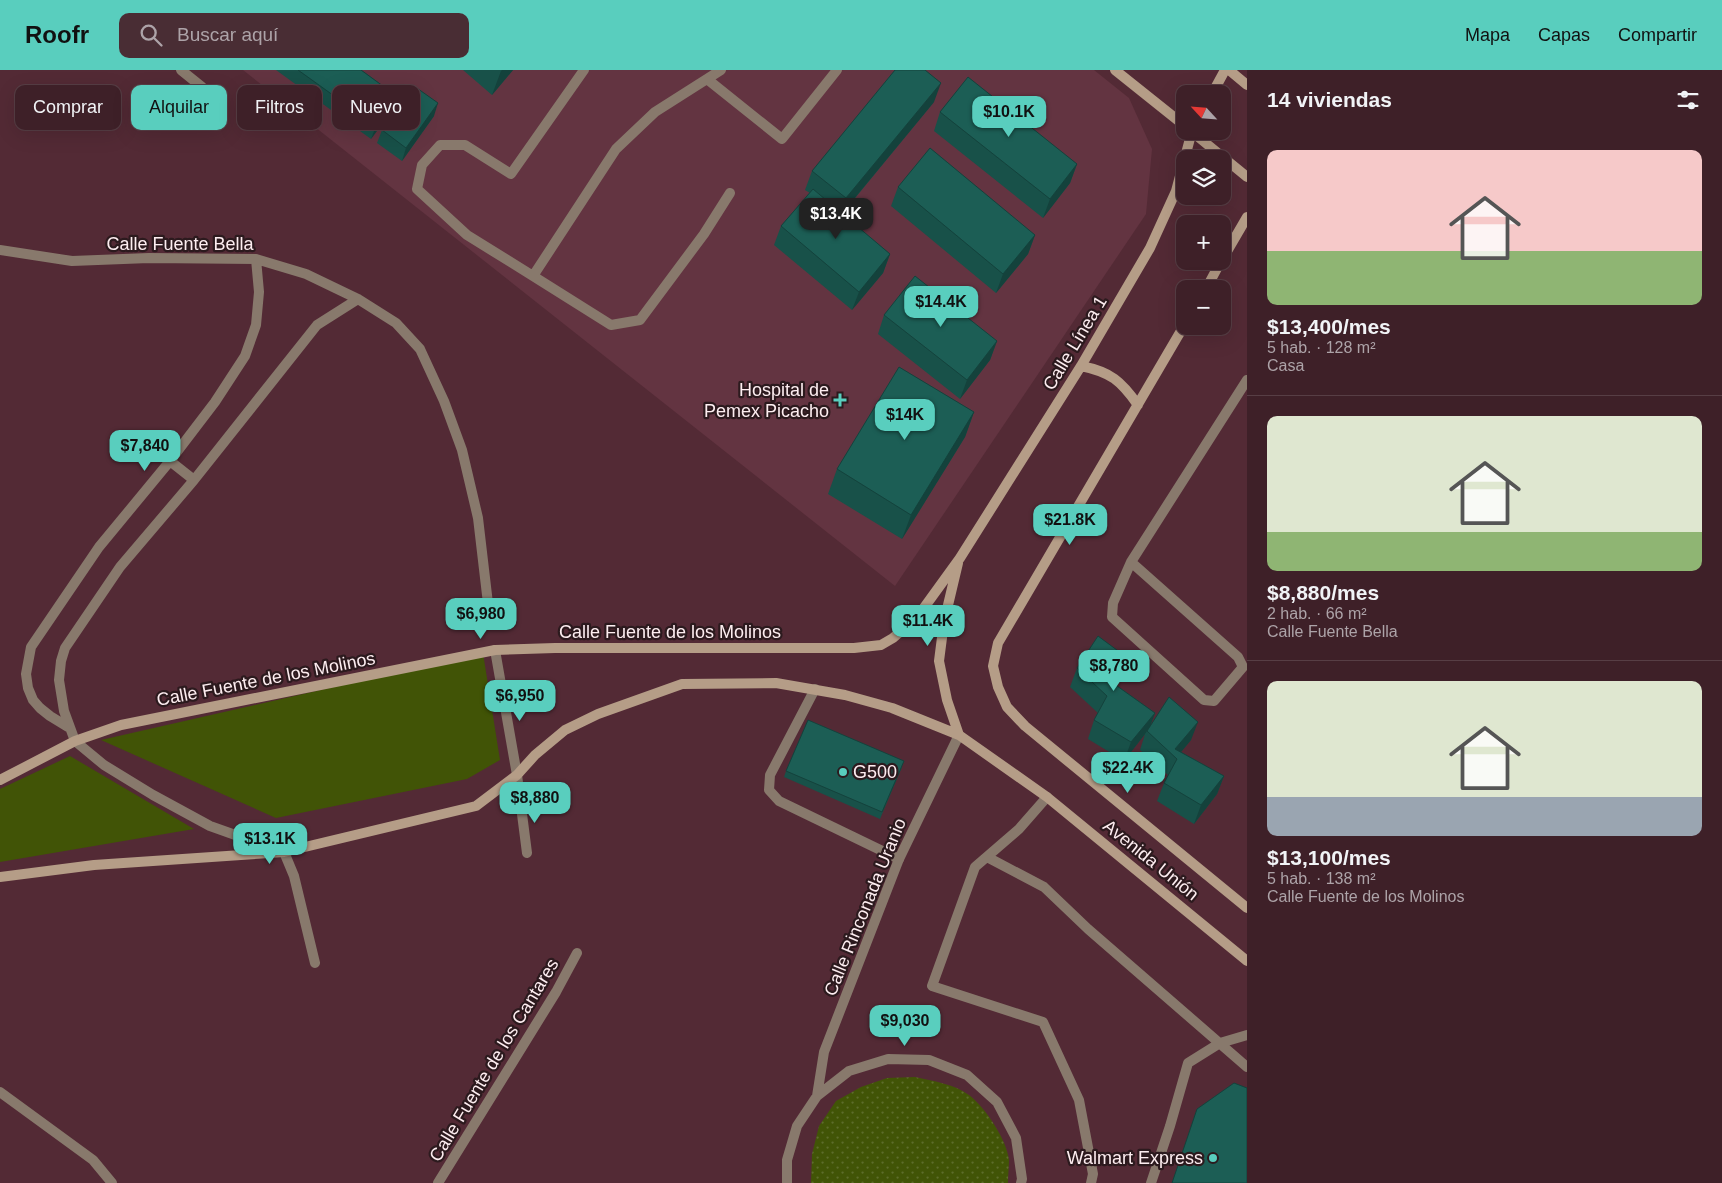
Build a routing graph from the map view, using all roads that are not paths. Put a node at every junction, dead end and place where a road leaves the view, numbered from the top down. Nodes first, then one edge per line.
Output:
1 (181, 70) edge
2 (584, 70) edge
3 (721, 70) edge
4 (837, 70) edge
5 (1115, 70) edge
6 (1225, 70) edge
7 (1229, 70) edge
8 (707, 79) junction
9 (200, 85) edge
10 (1217, 85) edge
11 (1247, 85) edge
12 (1176, 119) edge
13 (1189, 140) edge
14 (1202, 140) edge
15 (1247, 177) edge
16 (730, 193) dead end
17 (1247, 217) edge
18 (1231, 245) edge
19 (0, 250) edge
20 (256, 259) junction
21 (533, 276) junction
22 (358, 299) junction
23 (1179, 335) edge
24 (1081, 366) junction
25 (1247, 380) edge
26 (1138, 405) junction
27 (170, 461) junction
28 (194, 480) junction
29 (960, 558) junction
30 (1131, 562) junction
31 (490, 612) dead end
32 (495, 650) junction
33 (815, 689) junction
34 (68, 727) junction
35 (959, 735) junction
36 (74, 741) junction
37 (517, 775) junction
38 (0, 780) edge
39 (1047, 797) junction
40 (284, 852) junction
41 (527, 853) dead end
42 (987, 857) junction
43 (899, 859) junction
44 (0, 877) edge
45 (1247, 908) edge
46 (577, 953) dead end
47 (1247, 960) edge
48 (315, 963) dead end
49 (1247, 1035) edge
50 (1220, 1042) junction
51 (1247, 1067) edge
52 (0, 1092) edge
53 (817, 1096) junction
54 (112, 1183) edge
55 (438, 1183) edge
56 (787, 1183) edge
57 (1021, 1183) edge
58 (1091, 1183) edge
59 (1151, 1183) edge

1 - 9 street
2 - 21 street
3 - 8 street
4 - 8 street
5 - 12 street
6 - 10 street
7 - 11 street
8 - 21 street
13 - 24 street, Calle Línea 1
14 - 15 street
16 - 21 street
17 - 18 street
19 - 20 street, Calle Fuente Bella
20 - 22 street, Calle Fuente Bella
20 - 27 street
22 - 28 street
22 - 31 street, Calle Fuente Bella
23 - 26 street
24 - 26 street
24 - 29 street, Calle Línea 1
25 - 30 street
26 - 45 street, Avenida Unión
27 - 28 street
27 - 34 street
28 - 34 street
29 - 32 street, Calle Fuente de los Molinos
29 - 35 street
30 - 30 street
32 - 36 street, Calle Fuente de los Molinos
32 - 37 street
33 - 35 street
33 - 37 street
33 - 43 street
34 - 36 street
35 - 39 street, Avenida Unión
35 - 43 street, Calle Rinconada Uranio
36 - 38 street, Calle Fuente de los Molinos
36 - 40 street
37 - 40 street
37 - 41 street
39 - 42 street
39 - 47 street, Avenida Unión
40 - 44 street
40 - 48 street
42 - 50 street
42 - 58 street
43 - 53 street, Calle Rinconada Uranio
46 - 55 street, Calle Fuente de los Cantares
49 - 50 street
50 - 51 street
50 - 59 street
52 - 54 street
53 - 56 street
53 - 57 street

